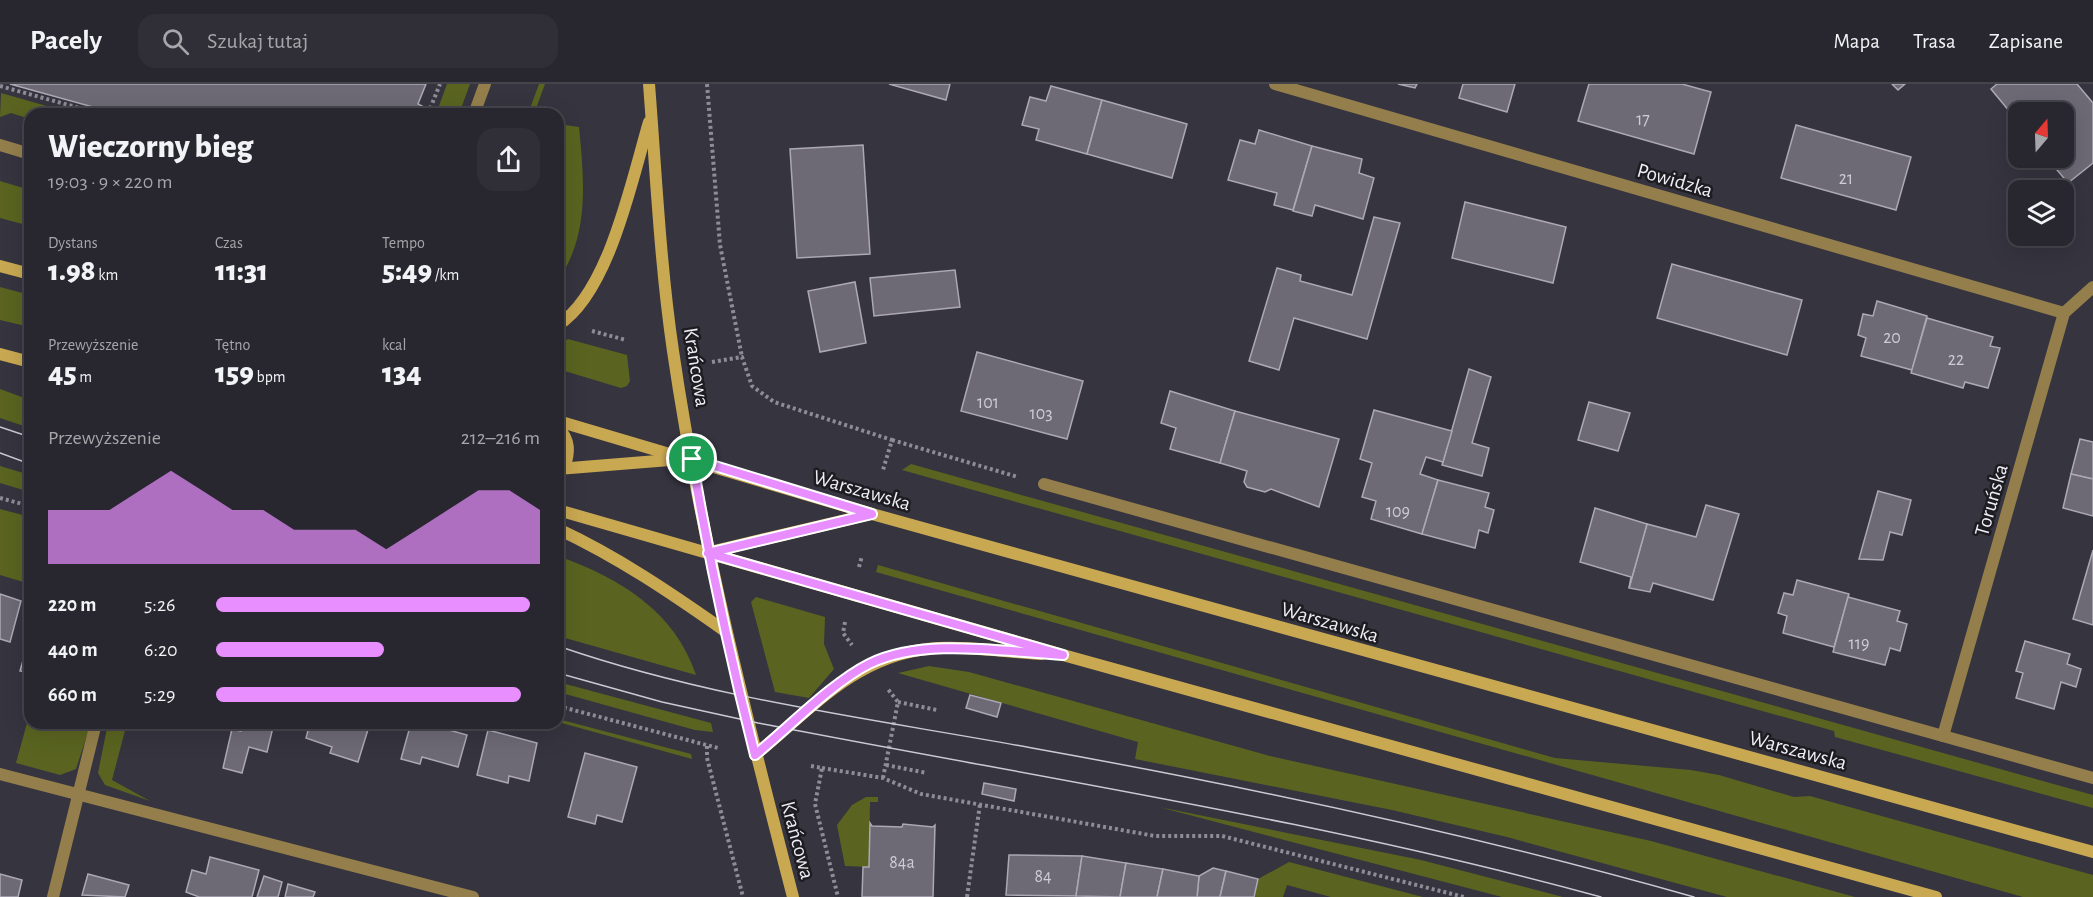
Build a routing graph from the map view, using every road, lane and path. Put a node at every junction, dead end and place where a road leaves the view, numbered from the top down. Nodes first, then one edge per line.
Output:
1 (440, 84) edge
2 (485, 84) edge
3 (649, 84) edge
4 (707, 84) edge
5 (1275, 84) edge
6 (0, 86) edge
7 (79, 108) edge
8 (430, 108) edge
9 (476, 108) edge
10 (652, 115) junction
11 (0, 145) edge
12 (24, 151) edge
13 (0, 266) edge
14 (24, 272) edge
15 (2093, 287) edge
16 (2064, 313) junction
17 (564, 319) edge
18 (580, 328) dead end
19 (626, 340) dead end
20 (0, 354) edge
21 (742, 357) junction
22 (24, 360) edge
23 (712, 362) dead end
24 (564, 423) edge
25 (564, 436) edge
26 (892, 440) junction
27 (692, 459) junction
28 (564, 463) edge
29 (564, 468) edge
30 (884, 470) dead end
31 (1044, 484) joint
32 (0, 498) edge
33 (24, 504) edge
34 (564, 512) edge
35 (872, 514) junction
36 (564, 532) edge
37 (708, 553) junction
38 (862, 556) dead end
39 (858, 570) dead end
40 (724, 631) junction
41 (1063, 655) junction
42 (898, 702) dead end
43 (564, 708) edge
44 (937, 710) dead end
45 (95, 729) edge
46 (1943, 736) junction
47 (707, 746) junction
48 (718, 748) dead end
49 (755, 755) junction
50 (886, 765) dead end
51 (811, 766) dead end
52 (822, 768) junction
53 (927, 773) dead end
54 (0, 774) edge
55 (2093, 778) edge
56 (79, 795) junction
57 (980, 804) junction
58 (2093, 852) edge
59 (438, 892) edge
60 (53, 897) edge
61 (473, 897) edge
62 (743, 897) edge
63 (793, 897) edge
64 (838, 897) edge
65 (967, 897) edge
66 (1464, 897) edge
67 (1936, 897) edge

1 - 8 path
2 - 9 street
3 - 10 main road, Krańcowa
4 - 21 path
5 - 16 street, Powidzka
6 - 7 path
10 - 17 main road
10 - 27 main road, Krańcowa
11 - 12 street
13 - 14 main road
15 - 16 street
16 - 46 street, Toruńska
18 - 19 path
20 - 22 main road
21 - 23 path
21 - 26 path
24 - 27 main road, Warszawska
25 - 28 main road
26 - 30 path
26 - 31 path
27 - 29 main road
27 - 35 main road, Warszawska
27 - 37 main road, Krańcowa
31 - 46 street
32 - 33 path
34 - 37 main road
35 - 37 main road
35 - 58 main road, Warszawska
36 - 40 main road
37 - 40 main road, Krańcowa
37 - 41 main road
38 - 39 path
40 - 49 main road, Krańcowa
41 - 49 main road
41 - 67 main road
42 - 44 path
43 - 47 path
45 - 56 street
46 - 55 street
47 - 48 path
47 - 62 path
49 - 63 main road, Krańcowa
50 - 53 path
51 - 52 path
52 - 57 path
52 - 64 path
54 - 56 street
56 - 59 street
56 - 60 street
57 - 65 path
57 - 66 path
59 - 61 street

